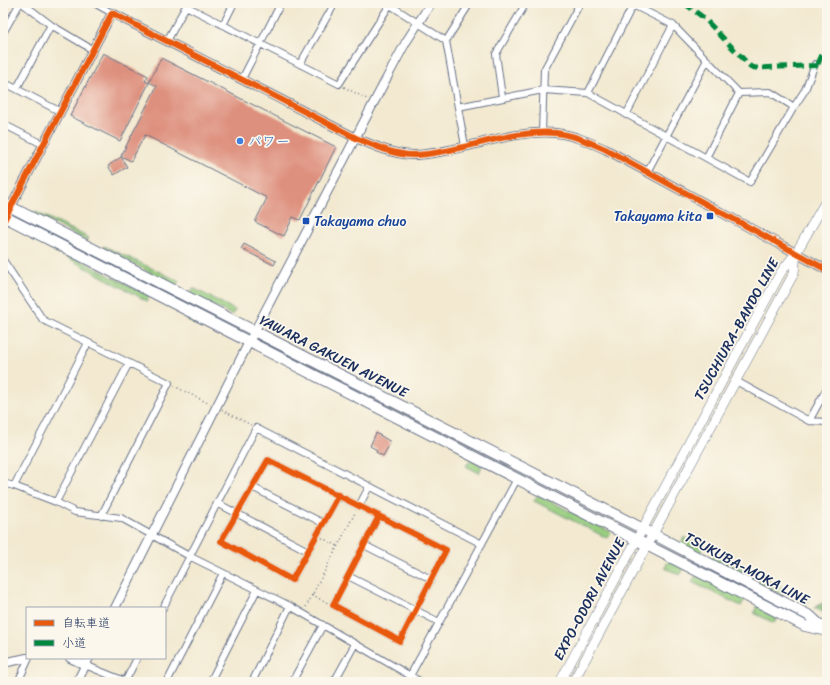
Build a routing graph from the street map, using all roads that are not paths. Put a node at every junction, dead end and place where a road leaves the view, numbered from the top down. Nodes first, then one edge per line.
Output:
1 (21, 3) edge
2 (94, 3) edge
3 (234, 3) edge
4 (281, 3) edge
5 (335, 3) edge
6 (431, 3) edge
7 (470, 3) edge
8 (526, 3) edge
9 (580, 3) edge
10 (621, 3) edge
11 (187, 4) edge
12 (390, 4) edge
13 (633, 5) junction
14 (112, 13) junction
15 (418, 23) junction
16 (51, 25) junction
17 (223, 25) junction
18 (672, 26) junction
19 (3, 33) edge
20 (168, 41) junction
21 (446, 41) junction
22 (260, 44) junction
23 (93, 50) junction
24 (707, 60) junction
25 (300, 64) junction
26 (815, 64) dead end
27 (242, 79) junction
28 (3, 82) edge
29 (18, 88) junction
30 (543, 90) junction
31 (588, 93) junction
32 (739, 93) junction
33 (502, 97) junction
34 (458, 107) junction
35 (794, 107) junction
36 (61, 112) junction
37 (626, 114) junction
38 (3, 124) edge
39 (542, 132) junction
40 (667, 137) junction
41 (356, 138) junction
42 (44, 145) junction
43 (465, 146) junction
44 (706, 158) junction
45 (648, 172) junction
46 (827, 199) edge
47 (7, 205) edge
48 (4, 218) edge
49 (796, 253) junction
50 (3, 260) edge
51 (827, 270) edge
52 (254, 332) junction
53 (249, 342) junction
54 (88, 343) junction
55 (129, 363) junction
56 (736, 381) junction
57 (827, 388) edge
58 (809, 421) junction
59 (827, 422) edge
60 (517, 479) junction
61 (3, 483) edge
62 (14, 486) junction
63 (252, 487) junction
64 (369, 487) junction
65 (339, 495) junction
66 (56, 502) junction
67 (217, 503) junction
68 (359, 506) junction
69 (237, 514) junction
70 (102, 516) junction
71 (379, 516) junction
72 (323, 523) junction
73 (643, 529) junction
74 (653, 534) junction
75 (152, 535) junction
76 (637, 540) junction
77 (482, 544) junction
78 (364, 545) junction
79 (647, 545) junction
80 (308, 551) junction
81 (189, 556) junction
82 (224, 573) junction
83 (348, 576) junction
84 (431, 579) junction
85 (257, 590) junction
86 (290, 606) junction
87 (116, 607) edge
88 (164, 607) edge
89 (416, 610) junction
90 (439, 622) junction
91 (323, 625) junction
92 (826, 631) edge
93 (355, 644) junction
94 (26, 658) edge
95 (28, 659) edge
96 (74, 659) edge
97 (137, 659) edge
98 (87, 662) edge
99 (3, 664) edge
100 (410, 676) junction
101 (18, 682) edge
102 (77, 682) edge
103 (126, 682) edge
104 (167, 682) edge
105 (210, 682) edge
106 (252, 682) edge
107 (292, 682) edge
108 (334, 682) edge
109 (421, 682) edge
110 (560, 682) edge
111 (574, 682) edge

1 - 16 street
1 - 19 street
2 - 14 street
3 - 17 street
4 - 22 street
5 - 25 street
6 - 15 street
7 - 21 street
8 - 33 street
9 - 30 street
10 - 13 street
11 - 17 street
11 - 20 street
12 - 15 street
12 - 25 street
13 - 18 street
13 - 31 street
14 - 20 street
14 - 23 street
15 - 21 street
15 - 41 street
16 - 23 street
16 - 29 street
17 - 22 street
18 - 24 street
18 - 37 street
20 - 27 street
21 - 34 street
22 - 25 street
22 - 27 street
23 - 36 street
24 - 32 street
24 - 40 street
26 - 35 street
27 - 41 street
28 - 29 street
29 - 36 street
30 - 31 street
30 - 33 street
30 - 39 street
31 - 37 street
32 - 35 street
32 - 44 street
33 - 34 street
34 - 43 street
35 - 44 street
36 - 42 street
37 - 40 street
38 - 42 street
39 - 43 street
39 - 45 street
40 - 44 street
40 - 45 street
41 - 43 street
41 - 52 street
42 - 47 street
45 - 49 street
46 - 49 main road
47 - 48 street
47 - 52 main road, YAWARA GAKUEN AVENUE
48 - 53 main road, YAWARA GAKUEN AVENUE
49 - 51 street
49 - 56 main road, TSUCHIURA-BANDO LINE
49 - 73 main road, TSUCHIURA-BANDO LINE
50 - 54 street
52 - 53 street
52 - 73 main road, YAWARA GAKUEN AVENUE
53 - 60 main road, YAWARA GAKUEN AVENUE
53 - 75 street
54 - 55 street
54 - 62 street
55 - 66 street
55 - 70 street
56 - 58 street
56 - 74 main road, TSUCHIURA-BANDO LINE
57 - 58 street
58 - 59 street
60 - 76 main road, YAWARA GAKUEN AVENUE
60 - 77 street
61 - 62 street
62 - 66 street
63 - 65 street
63 - 69 street
63 - 72 street
64 - 67 street
64 - 68 street
64 - 77 street
65 - 68 street
65 - 72 street
66 - 70 street
67 - 69 street
67 - 81 street
68 - 71 street
69 - 80 street
69 - 80 street
70 - 75 street
71 - 78 street
71 - 84 street
72 - 80 street
73 - 74 main road, YAWARA GAKUEN AVENUE
73 - 76 main road, EXPO-ODORI AVENUE
74 - 79 main road, EXPO-ODORI AVENUE
74 - 92 main road, TSUKUBA-MOKA LINE
75 - 81 street
75 - 87 street
76 - 79 main road, YAWARA GAKUEN AVENUE
76 - 110 main road, EXPO-ODORI AVENUE
77 - 90 street
78 - 83 street
78 - 84 street
79 - 92 main road, TSUKUBA-MOKA LINE
79 - 111 main road, EXPO-ODORI AVENUE
81 - 82 street
81 - 88 street
82 - 85 street
82 - 104 street
83 - 89 street
83 - 89 street
84 - 89 street
85 - 86 street
85 - 105 street
86 - 91 street
86 - 106 street
89 - 90 street
90 - 100 street
91 - 93 street
91 - 107 street
93 - 100 street
93 - 108 street
94 - 99 street
95 - 101 street
96 - 98 street
97 - 103 street
98 - 102 street
98 - 103 street
100 - 109 street

